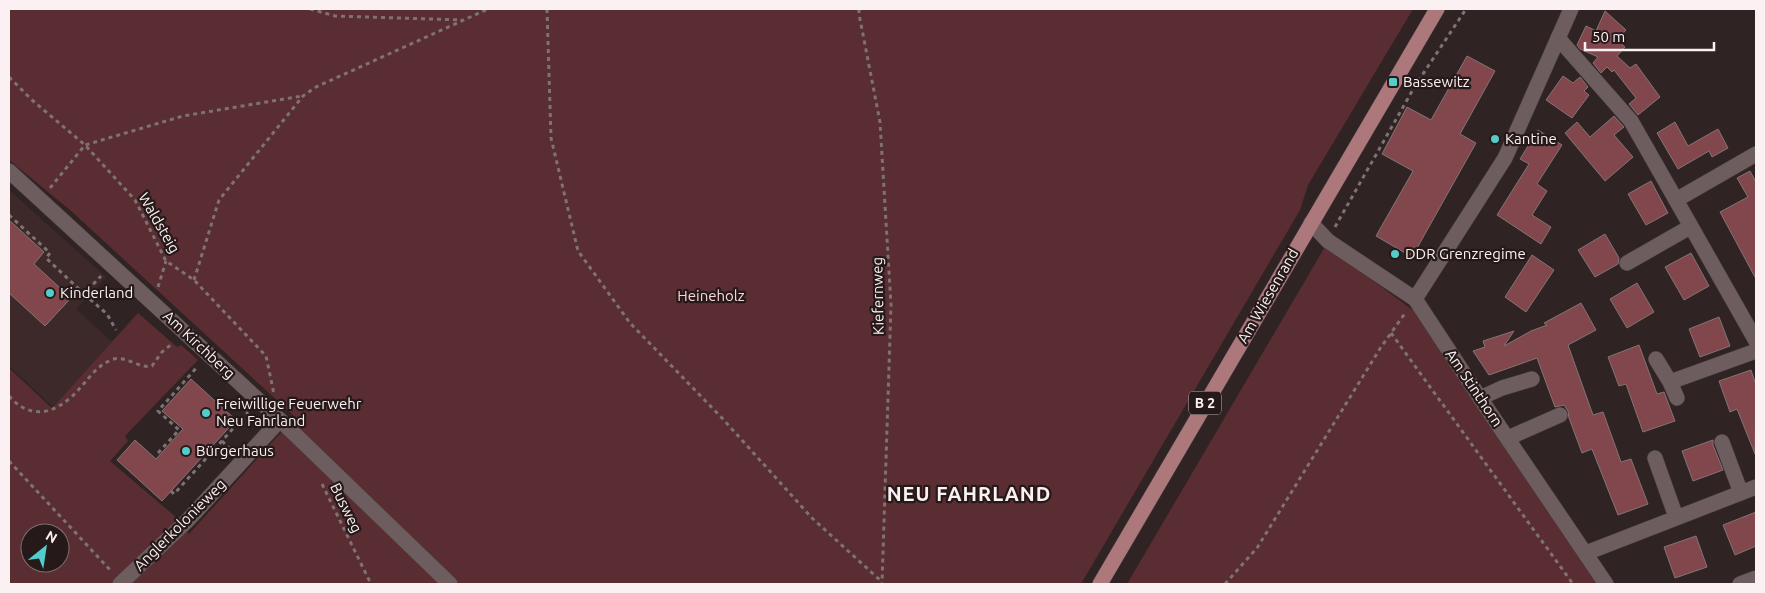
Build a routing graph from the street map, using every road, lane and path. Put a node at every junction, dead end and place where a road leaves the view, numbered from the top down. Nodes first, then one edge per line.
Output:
1 (310, 9) edge
2 (488, 9) edge
3 (547, 9) edge
4 (859, 9) edge
5 (1437, 9) edge
6 (1466, 9) edge
7 (1570, 9) edge
8 (463, 20) junction
9 (1558, 38) junction
10 (9, 77) edge
11 (303, 96) junction
12 (85, 145) junction
13 (1756, 154) edge
14 (9, 171) edge
15 (40, 200) junction
16 (1676, 200) junction
17 (9, 215) edge
18 (1311, 223) junction
19 (1690, 227) junction
20 (1328, 241) junction
21 (166, 261) junction
22 (1627, 263) dead end
23 (112, 265) junction
24 (194, 280) junction
25 (84, 294) junction
26 (1415, 299) junction
27 (153, 302) junction
28 (116, 330) dead end
29 (183, 330) junction
30 (1391, 333) junction
31 (1756, 341) edge
32 (1756, 352) edge
33 (209, 354) junction
34 (1656, 359) dead end
35 (1532, 379) dead end
36 (1670, 382) junction
37 (9, 396) edge
38 (1480, 398) junction
39 (1676, 398) dead end
40 (259, 400) junction
41 (1560, 415) dead end
42 (280, 420) junction
43 (1508, 438) junction
44 (1722, 442) dead end
45 (158, 454) dead end
46 (1655, 458) dead end
47 (9, 461) edge
48 (322, 483) dead end
49 (1756, 487) edge
50 (171, 491) dead end
51 (1740, 493) junction
52 (1676, 518) junction
53 (1586, 553) junction
54 (1756, 578) edge
55 (881, 583) edge
56 (120, 584) edge
57 (371, 584) edge
58 (450, 584) edge
59 (1100, 584) edge
60 (1225, 584) edge
61 (1574, 584) edge
62 (1606, 584) edge
63 (1740, 584) edge

1 - 8 path
2 - 8 path
3 - 55 path
4 - 55 path, Kiefernweg
5 - 18 main road, Am Wiesenrand / B 2
6 - 20 path
7 - 9 street
8 - 11 path
9 - 16 street
9 - 26 street
10 - 12 path, Waldsteig
11 - 12 path
11 - 24 path
12 - 15 path
12 - 21 path, Waldsteig
13 - 16 street
14 - 15 street, Am Kirchberg
15 - 23 street, Am Kirchberg
16 - 19 street
17 - 25 path
18 - 20 street, Am Stinthorn
18 - 59 main road, Am Wiesenrand / B 2
19 - 22 street
19 - 31 street
20 - 26 street, Am Stinthorn
21 - 24 path, Waldsteig
21 - 27 path
23 - 25 path
23 - 27 street, Am Kirchberg
24 - 42 path, Waldsteig
25 - 28 path
26 - 30 path
26 - 38 street, Am Stinthorn
27 - 29 street, Am Kirchberg
29 - 33 street, Am Kirchberg
29 - 37 path
30 - 60 path
30 - 61 path
32 - 36 street
33 - 40 street, Am Kirchberg
33 - 45 path
34 - 36 street
35 - 38 street
36 - 39 street
38 - 43 street, Am Stinthorn
40 - 42 street, Am Kirchberg
40 - 50 path
41 - 43 street
42 - 56 street, Anglerkolonieweg
42 - 58 street, Am Kirchberg
43 - 53 street, Am Stinthorn
44 - 51 street
46 - 52 street
47 - 56 path
48 - 57 path, Busweg
49 - 51 street
51 - 52 street
52 - 53 street
53 - 62 street, Am Stinthorn
54 - 63 street

